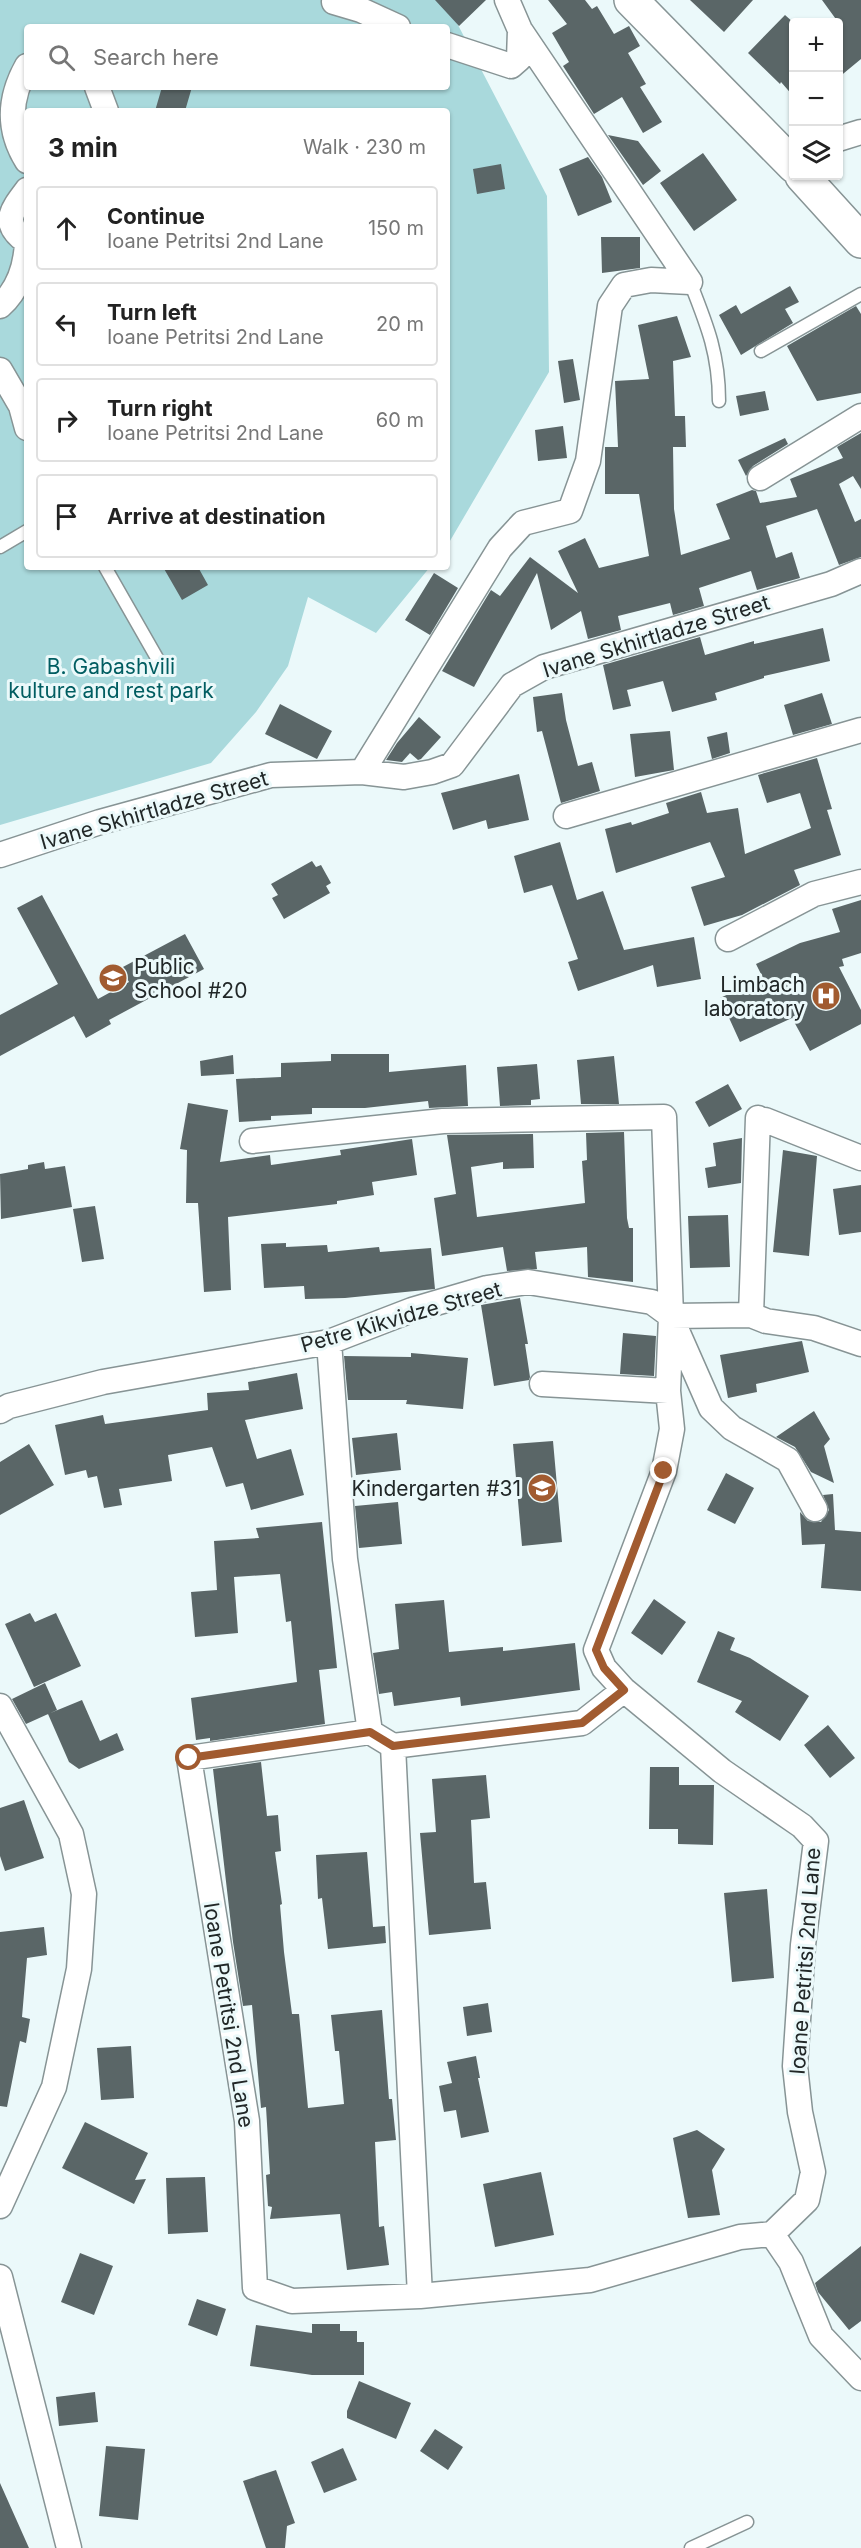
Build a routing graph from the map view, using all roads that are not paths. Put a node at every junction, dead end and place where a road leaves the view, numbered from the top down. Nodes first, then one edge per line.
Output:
1 (507, 0) edge
2 (631, 0) edge
3 (653, 0) edge
4 (334, 2) dead end
5 (391, 24) edge
6 (520, 30) junction
7 (450, 46) edge
8 (24, 71) edge
9 (98, 90) edge
10 (6, 104) edge
11 (105, 108) edge
12 (861, 132) edge
13 (789, 137) edge
14 (843, 137) edge
15 (24, 154) edge
16 (789, 161) edge
17 (806, 180) edge
18 (828, 180) edge
19 (24, 194) edge
20 (861, 217) edge
21 (24, 240) edge
22 (861, 241) edge
23 (24, 269) edge
24 (690, 282) junction
25 (861, 294) edge
26 (0, 306) edge
27 (761, 351) dead end
28 (0, 370) edge
29 (719, 401) dead end
30 (861, 416) edge
31 (24, 417) edge
32 (760, 478) dead end
33 (24, 533) edge
34 (0, 547) edge
35 (107, 570) edge
36 (861, 571) edge
37 (157, 658) dead end
38 (861, 730) edge
39 (362, 772) junction
40 (566, 816) dead end
41 (0, 855) edge
42 (861, 882) edge
43 (728, 939) dead end
44 (252, 1141) dead end
45 (861, 1158) edge
46 (751, 1315) junction
47 (671, 1316) junction
48 (329, 1342) junction
49 (861, 1344) edge
50 (542, 1384) dead end
51 (668, 1391) junction
52 (3, 1405) edge
53 (815, 1509) dead end
54 (624, 1690) junction
55 (0, 1706) edge
56 (370, 1732) junction
57 (393, 1746) junction
58 (0, 2206) edge
59 (772, 2235) junction
60 (0, 2277) edge
61 (420, 2296) junction
62 (861, 2378) edge
63 (747, 2522) dead end
64 (69, 2548) edge
65 (691, 2548) edge

1 - 6 street
2 - 16 main road
3 - 13 main road
4 - 5 street
6 - 7 street
6 - 24 street
8 - 10 street
9 - 11 street
10 - 15 street
12 - 14 street
17 - 22 main road
18 - 20 main road
19 - 21 street
23 - 26 street
24 - 29 lane
24 - 39 street
25 - 27 lane
28 - 31 street
30 - 32 street
33 - 34 lane
35 - 37 lane
36 - 39 street, Ivane Skhirtladze Street
38 - 40 street
39 - 41 street, Ivane Skhirtladze Street
42 - 43 street
44 - 47 street
45 - 46 street
46 - 47 street
46 - 49 street
47 - 48 street, Petre Kikvidze Street
47 - 51 street
47 - 53 street
48 - 52 street, Petre Kikvidze Street
48 - 56 street
50 - 51 street
51 - 54 street, Ioane Petritsi 2nd Lane
54 - 57 street
54 - 59 street, Ioane Petritsi 2nd Lane
55 - 58 street
56 - 57 street
56 - 61 street, Ioane Petritsi 2nd Lane
57 - 61 street
59 - 61 street, Ioane Petritsi 2nd Lane
59 - 62 street
60 - 64 street
63 - 65 lane

